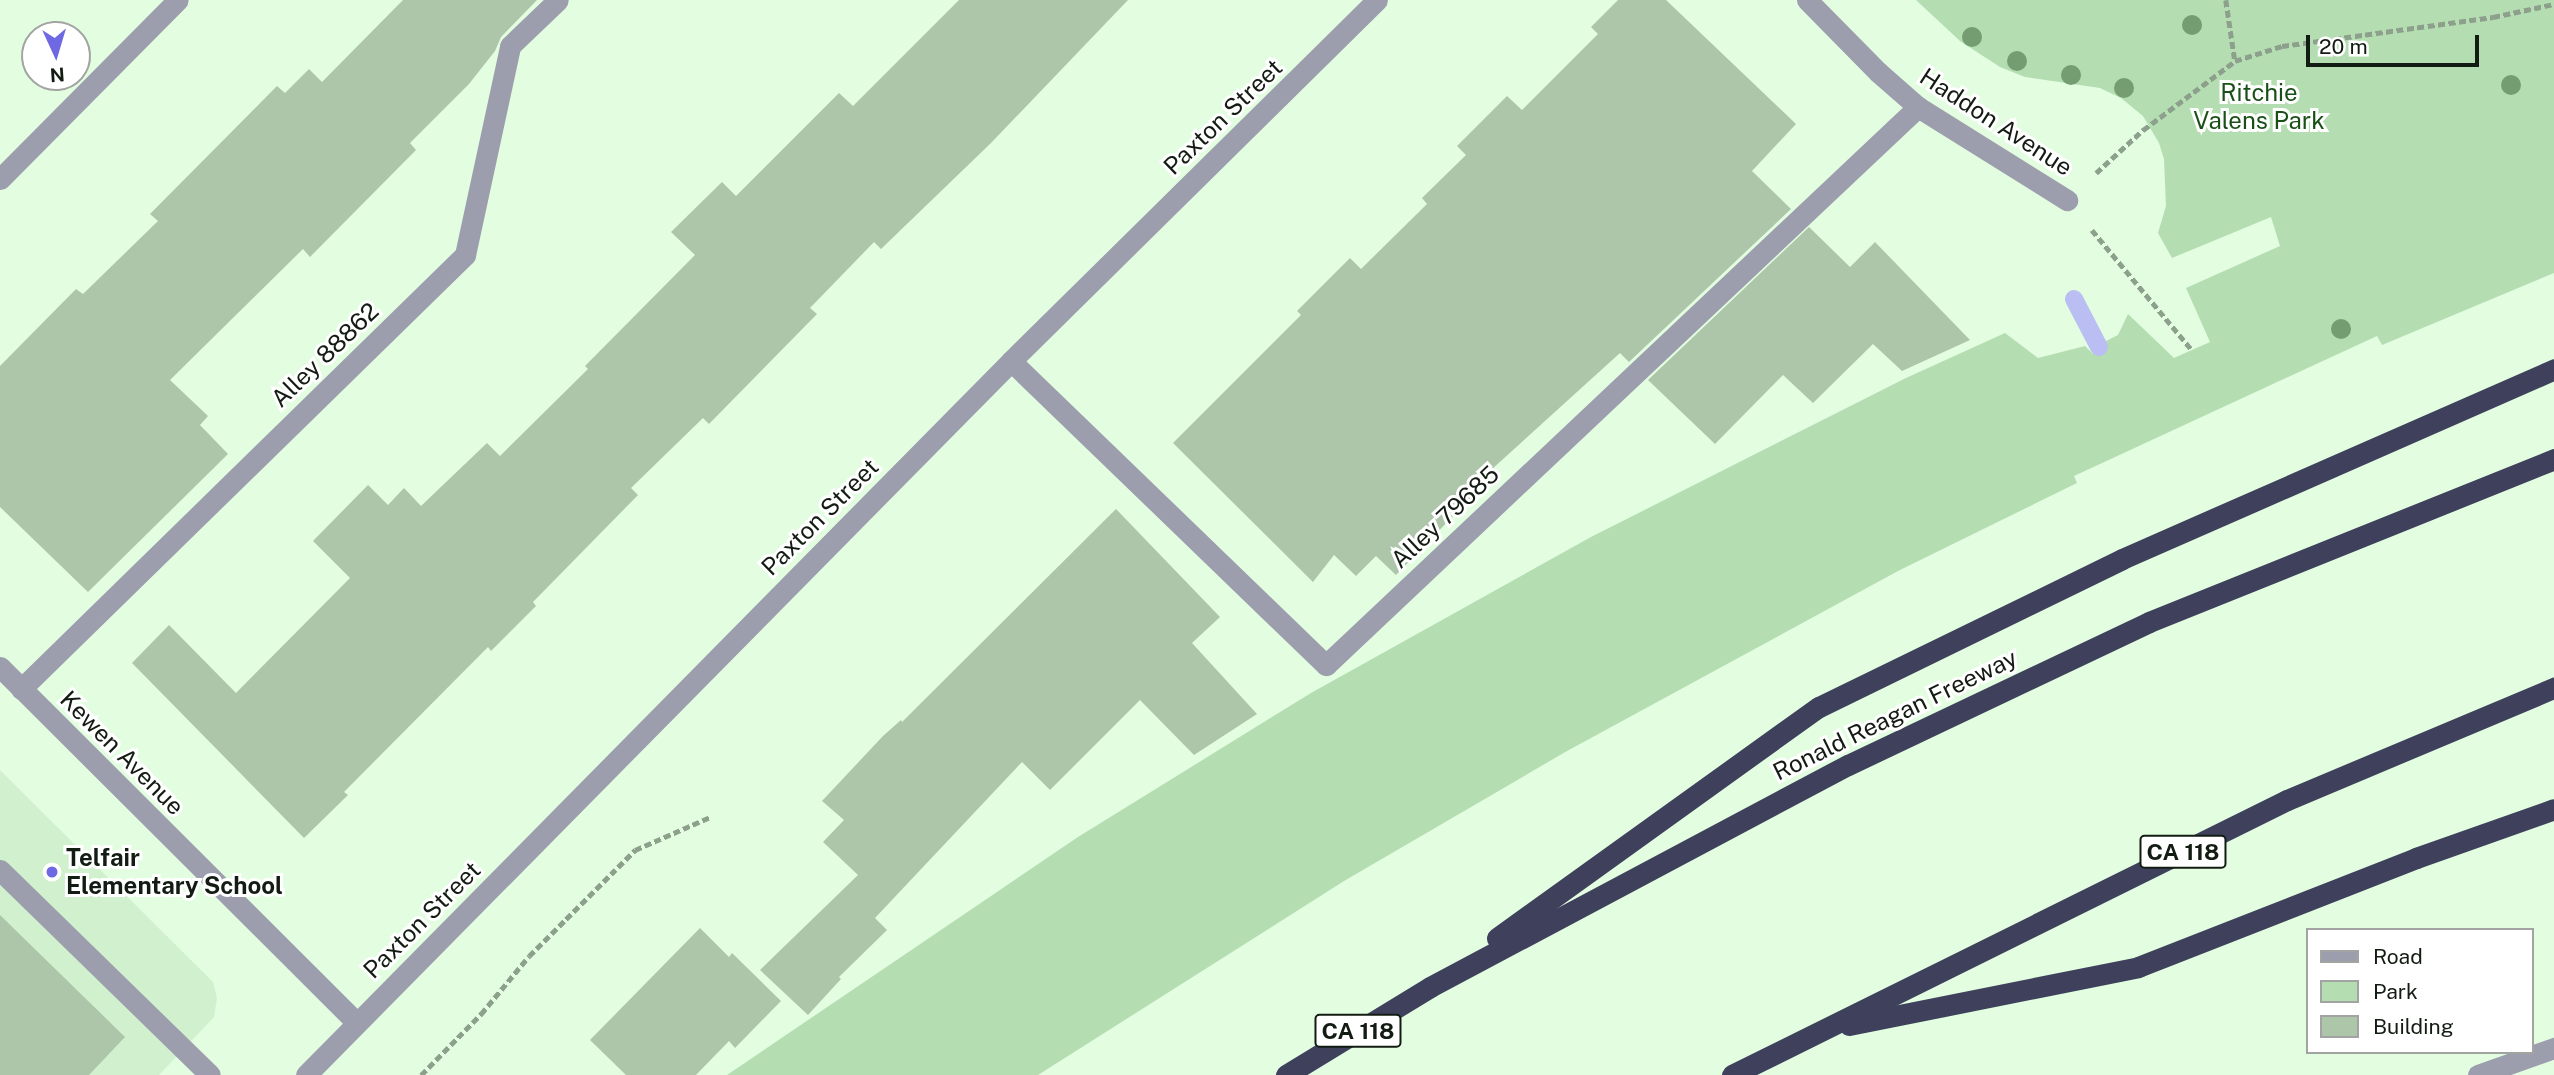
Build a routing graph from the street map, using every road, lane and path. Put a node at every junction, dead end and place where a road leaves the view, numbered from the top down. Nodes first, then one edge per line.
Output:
1 (178, 0) edge
2 (558, 0) edge
3 (1377, 0) edge
4 (1807, 0) edge
5 (2225, 0) edge
6 (2554, 4) edge
7 (2235, 61) junction
8 (1918, 107) junction
9 (0, 179) edge
10 (2067, 200) junction
11 (2192, 350) dead end
12 (1011, 361) junction
13 (2554, 369) edge
14 (2554, 459) edge
15 (0, 667) edge
16 (2554, 688) edge
17 (21, 689) junction
18 (2554, 809) edge
19 (710, 817) dead end
20 (0, 870) edge
21 (1430, 987) junction
22 (357, 1023) junction
23 (1819, 1031) junction
24 (2554, 1048) edge
25 (210, 1075) edge
26 (306, 1075) edge
27 (421, 1075) edge
28 (1286, 1075) edge
29 (1732, 1075) edge
30 (2478, 1075) edge

1 - 9 street
2 - 17 street, Alley 88862
3 - 12 street, Paxton Street
4 - 8 street, Haddon Avenue
5 - 7 path
6 - 7 path
7 - 10 path
8 - 10 street, Haddon Avenue
8 - 12 street, Alley 79685
10 - 11 path
12 - 22 street, Paxton Street
13 - 21 highway
14 - 21 highway, Ronald Reagan Freeway / CA 118
15 - 17 street, Kewen Avenue
16 - 23 highway, CA 118
17 - 22 street, Kewen Avenue
18 - 23 highway
19 - 27 path
20 - 25 street
21 - 28 highway, Ronald Reagan Freeway / CA 118
22 - 26 street, Paxton Street
23 - 29 highway, CA 118
24 - 30 street

